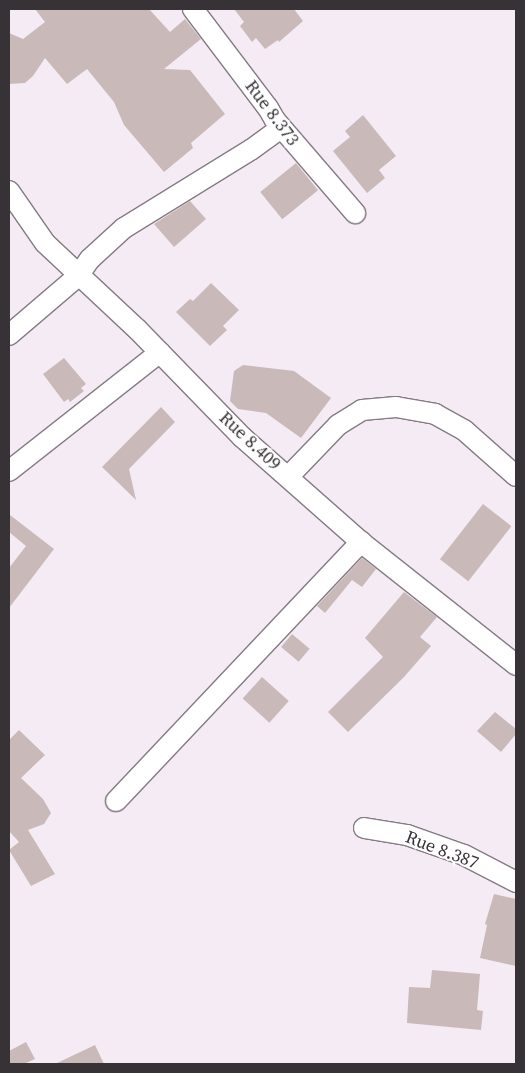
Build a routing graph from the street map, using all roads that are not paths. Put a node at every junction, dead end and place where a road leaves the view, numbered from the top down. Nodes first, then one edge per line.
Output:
1 (193, 9) edge
2 (281, 128) junction
3 (9, 191) edge
4 (355, 213) dead end
5 (78, 276) junction
6 (9, 335) edge
7 (160, 352) junction
8 (9, 472) edge
9 (516, 476) edge
10 (288, 477) junction
11 (362, 542) junction
12 (516, 665) edge
13 (116, 801) dead end
14 (364, 828) dead end
15 (516, 882) edge

1 - 2 street, Rue 8.373
2 - 4 street, Rue 8.373
2 - 5 street
3 - 5 street, Rue 8.409
5 - 6 street
5 - 7 street, Rue 8.409
7 - 8 street
7 - 10 street, Rue 8.409
9 - 10 street
10 - 11 street, Rue 8.409
11 - 12 street, Rue 8.409
11 - 13 street
14 - 15 street, Rue 8.387

